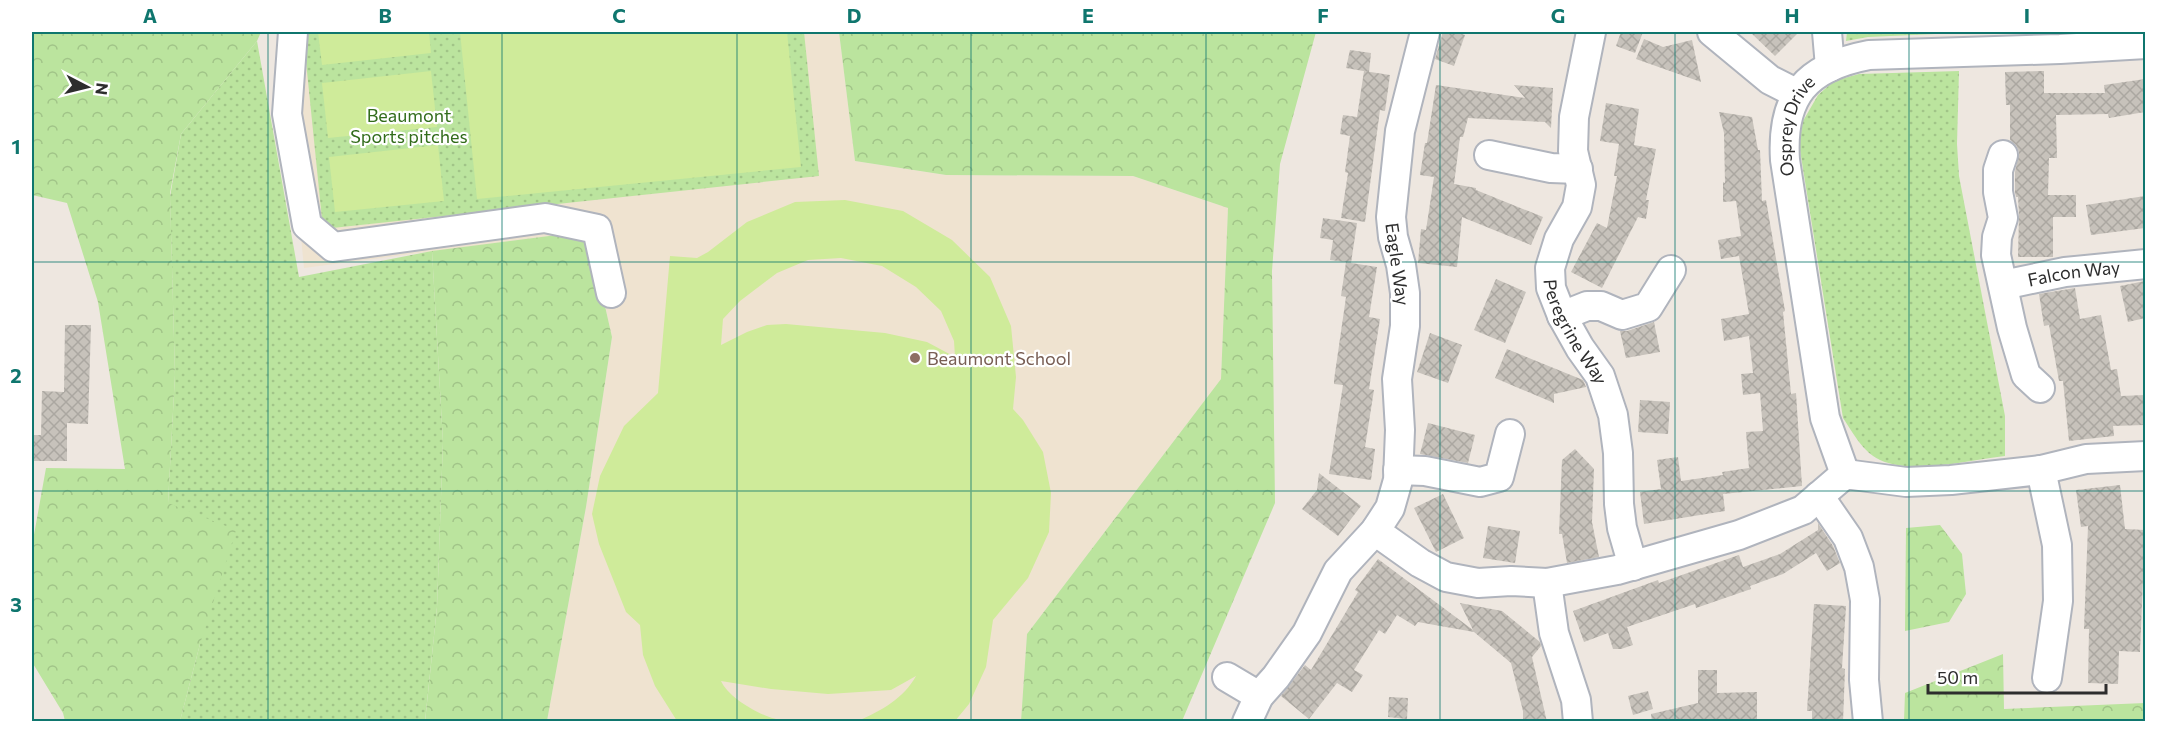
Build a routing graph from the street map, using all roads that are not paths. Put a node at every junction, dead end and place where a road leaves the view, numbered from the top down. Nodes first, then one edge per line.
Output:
1 (293, 32) edge
2 (1425, 32) edge
3 (1591, 32) edge
4 (1712, 32) edge
5 (1827, 32) edge
6 (2145, 44) edge
7 (1830, 67) junction
8 (1796, 93) junction
9 (1489, 155) dead end
10 (2003, 155) dead end
11 (1578, 169) junction
12 (2145, 264) edge
13 (1671, 270) dead end
14 (2003, 285) junction
15 (611, 293) dead end
16 (1562, 316) junction
17 (2040, 388) dead end
18 (1510, 434) dead end
19 (2145, 456) edge
20 (1398, 470) junction
21 (2041, 470) junction
22 (1845, 474) junction
23 (1820, 496) junction
24 (1375, 531) junction
25 (1633, 566) junction
26 (1547, 584) junction
27 (1227, 677) dead end
28 (2047, 678) dead end
29 (1259, 696) junction
30 (1247, 722) edge
31 (1578, 722) edge
32 (1868, 722) edge

1 - 15 street
2 - 20 street, Eagle Way
3 - 11 street, Peregrine Way
4 - 8 street
5 - 7 street
6 - 7 street, Osprey Drive
7 - 8 street, Osprey Drive
8 - 22 street, Osprey Drive
9 - 11 street
10 - 14 street
11 - 16 street, Peregrine Way
12 - 14 street, Falcon Way
13 - 16 street
14 - 17 street
16 - 25 street, Peregrine Way
18 - 20 street
19 - 21 street
20 - 24 street, Eagle Way
21 - 22 street
21 - 28 street
22 - 23 street
23 - 25 street
23 - 32 street
24 - 26 street
24 - 29 street, Eagle Way
25 - 26 street
26 - 31 street
27 - 29 street
29 - 30 street, Eagle Way

